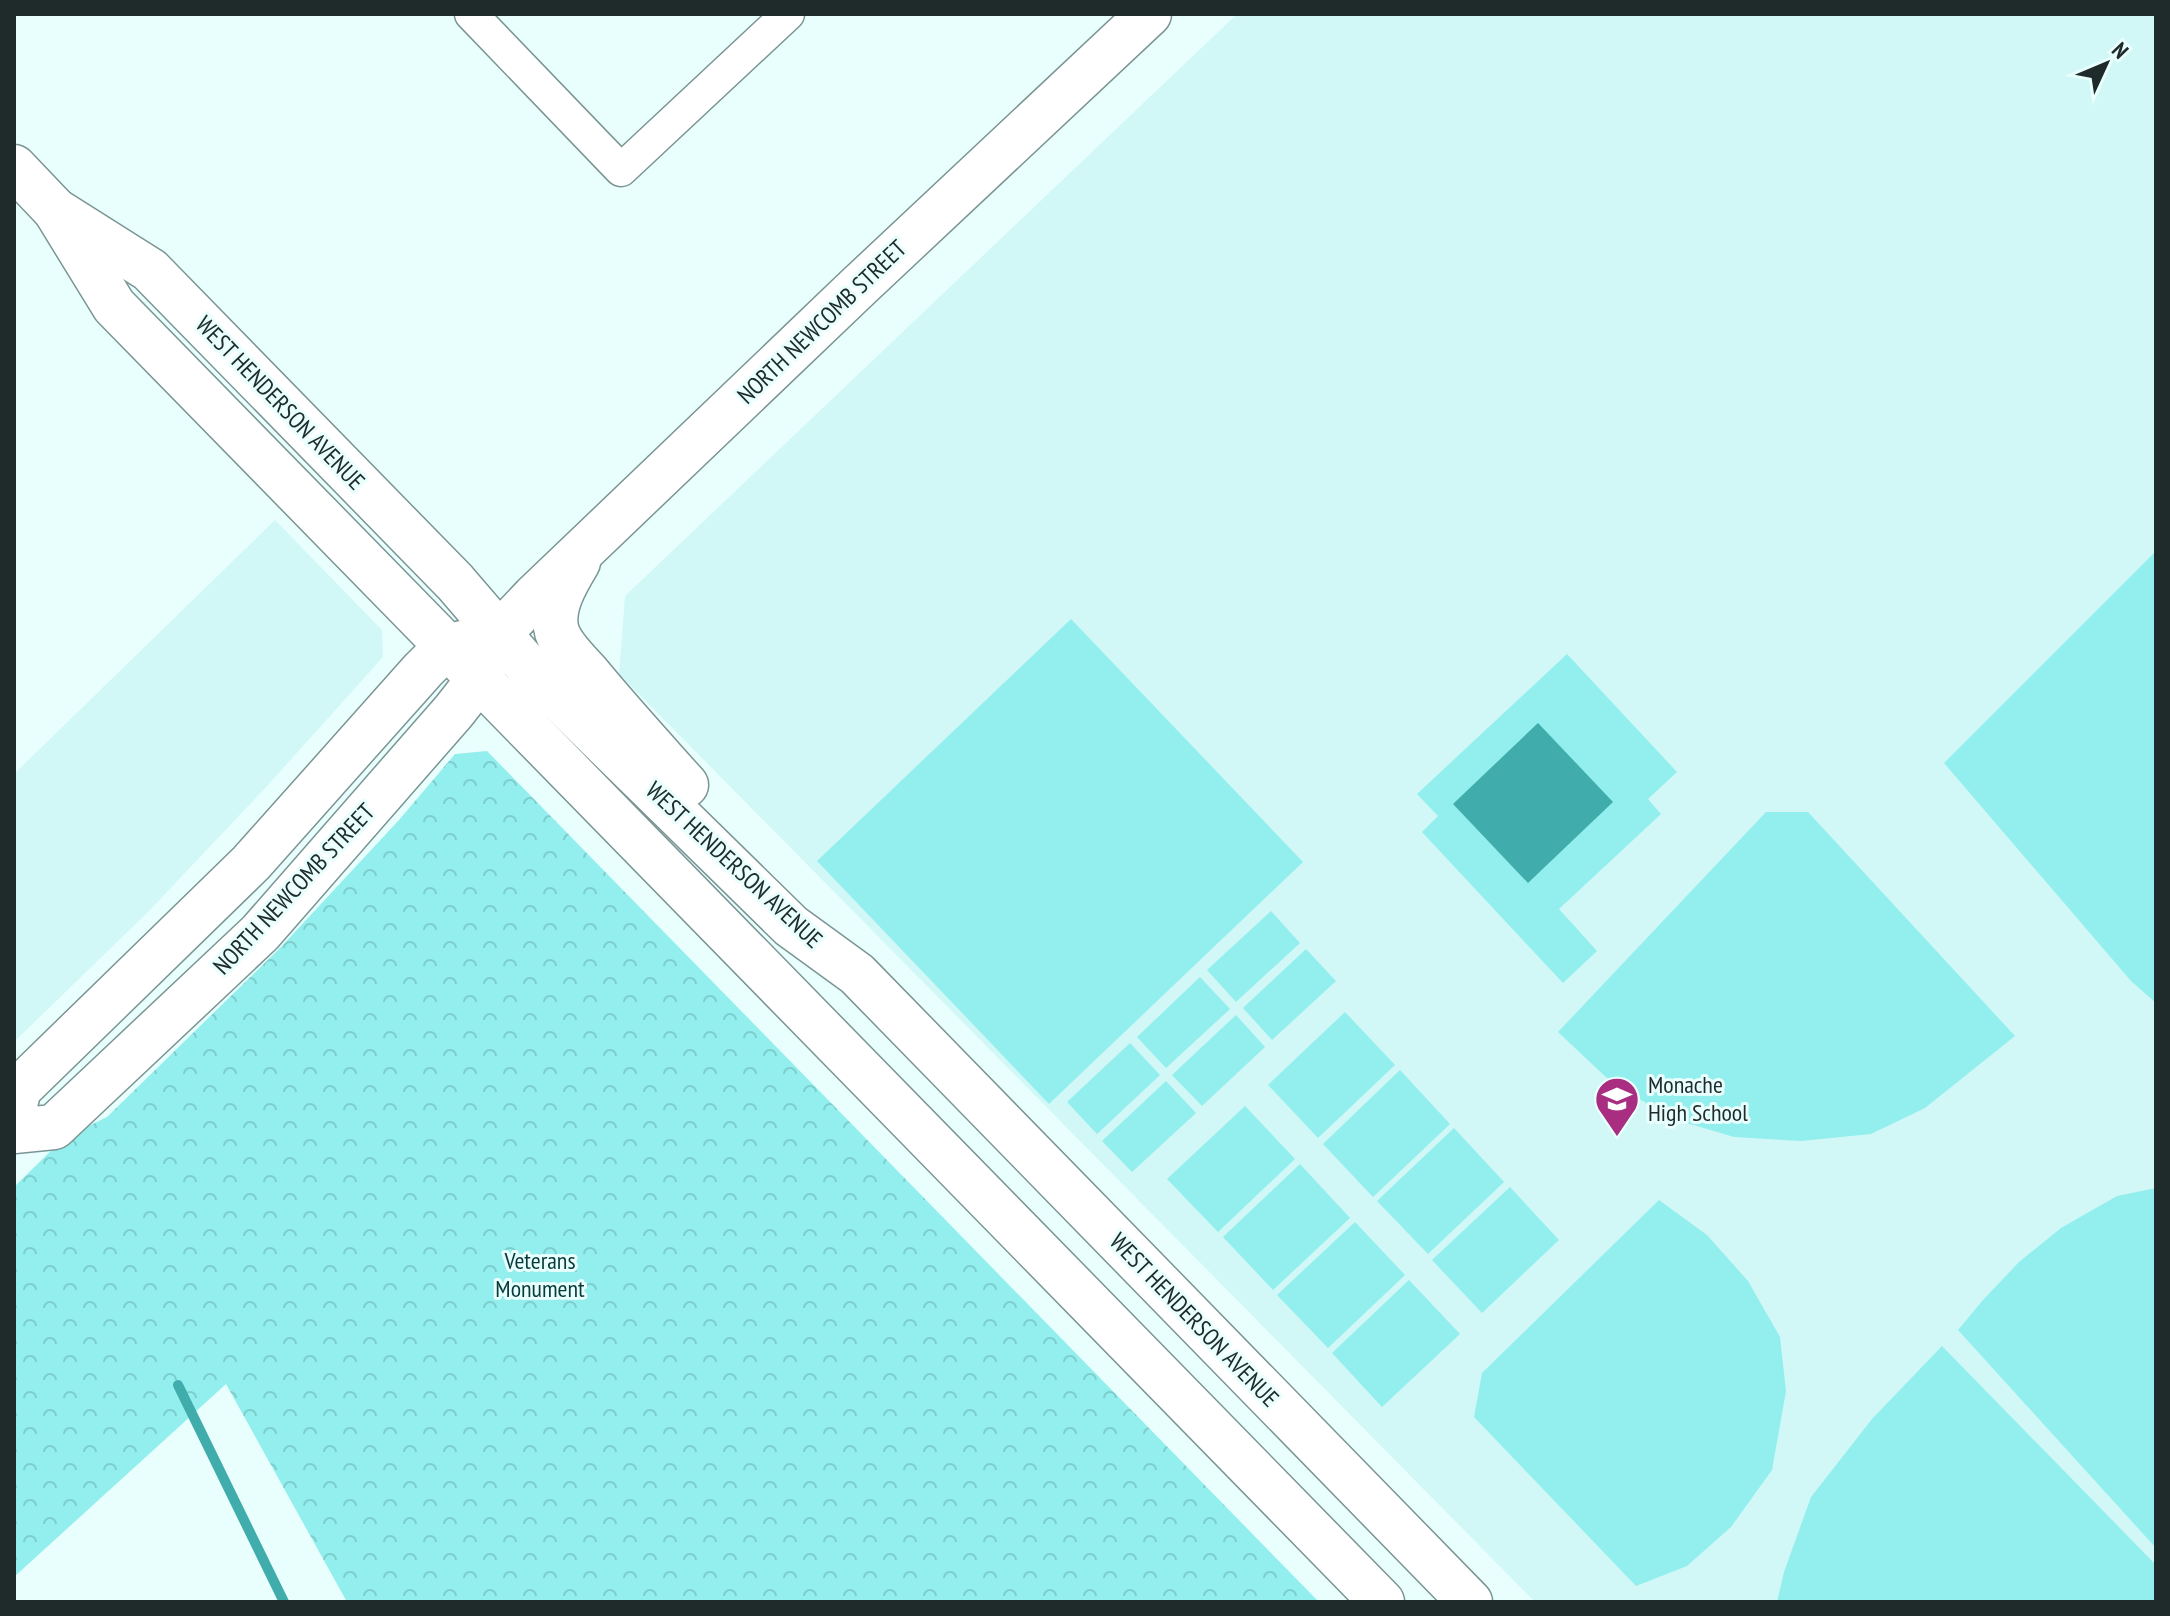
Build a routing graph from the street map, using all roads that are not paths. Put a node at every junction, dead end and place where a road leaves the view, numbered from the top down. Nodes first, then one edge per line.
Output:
1 (471, 14) edge
2 (788, 14) edge
3 (1149, 14) edge
4 (14, 167) edge
5 (55, 210) junction
6 (588, 545) junction
7 (500, 633) junction
8 (446, 647) junction
9 (479, 679) junction
10 (190, 921) junction
11 (857, 974) junction
12 (93, 1091) junction
13 (14, 1109) edge
14 (14, 1131) edge
15 (1168, 1384) junction
16 (1463, 1595) edge
17 (1382, 1602) edge

1 - 2 street
3 - 6 main road, NORTH NEWCOMB STREET
4 - 5 main road, WEST HENDERSON AVENUE
5 - 7 main road, WEST HENDERSON AVENUE
5 - 8 main road, WEST HENDERSON AVENUE
6 - 7 main road, NORTH NEWCOMB STREET
6 - 11 main road
7 - 8 main road
7 - 9 main road, NORTH NEWCOMB STREET
7 - 11 main road, WEST HENDERSON AVENUE
8 - 9 main road, WEST HENDERSON AVENUE
8 - 10 main road, NORTH NEWCOMB STREET
9 - 12 main road, NORTH NEWCOMB STREET
9 - 15 main road, WEST HENDERSON AVENUE
10 - 12 main road
10 - 13 main road, NORTH NEWCOMB STREET
11 - 16 main road, WEST HENDERSON AVENUE
12 - 14 main road, NORTH NEWCOMB STREET
15 - 16 main road
15 - 17 main road, WEST HENDERSON AVENUE

